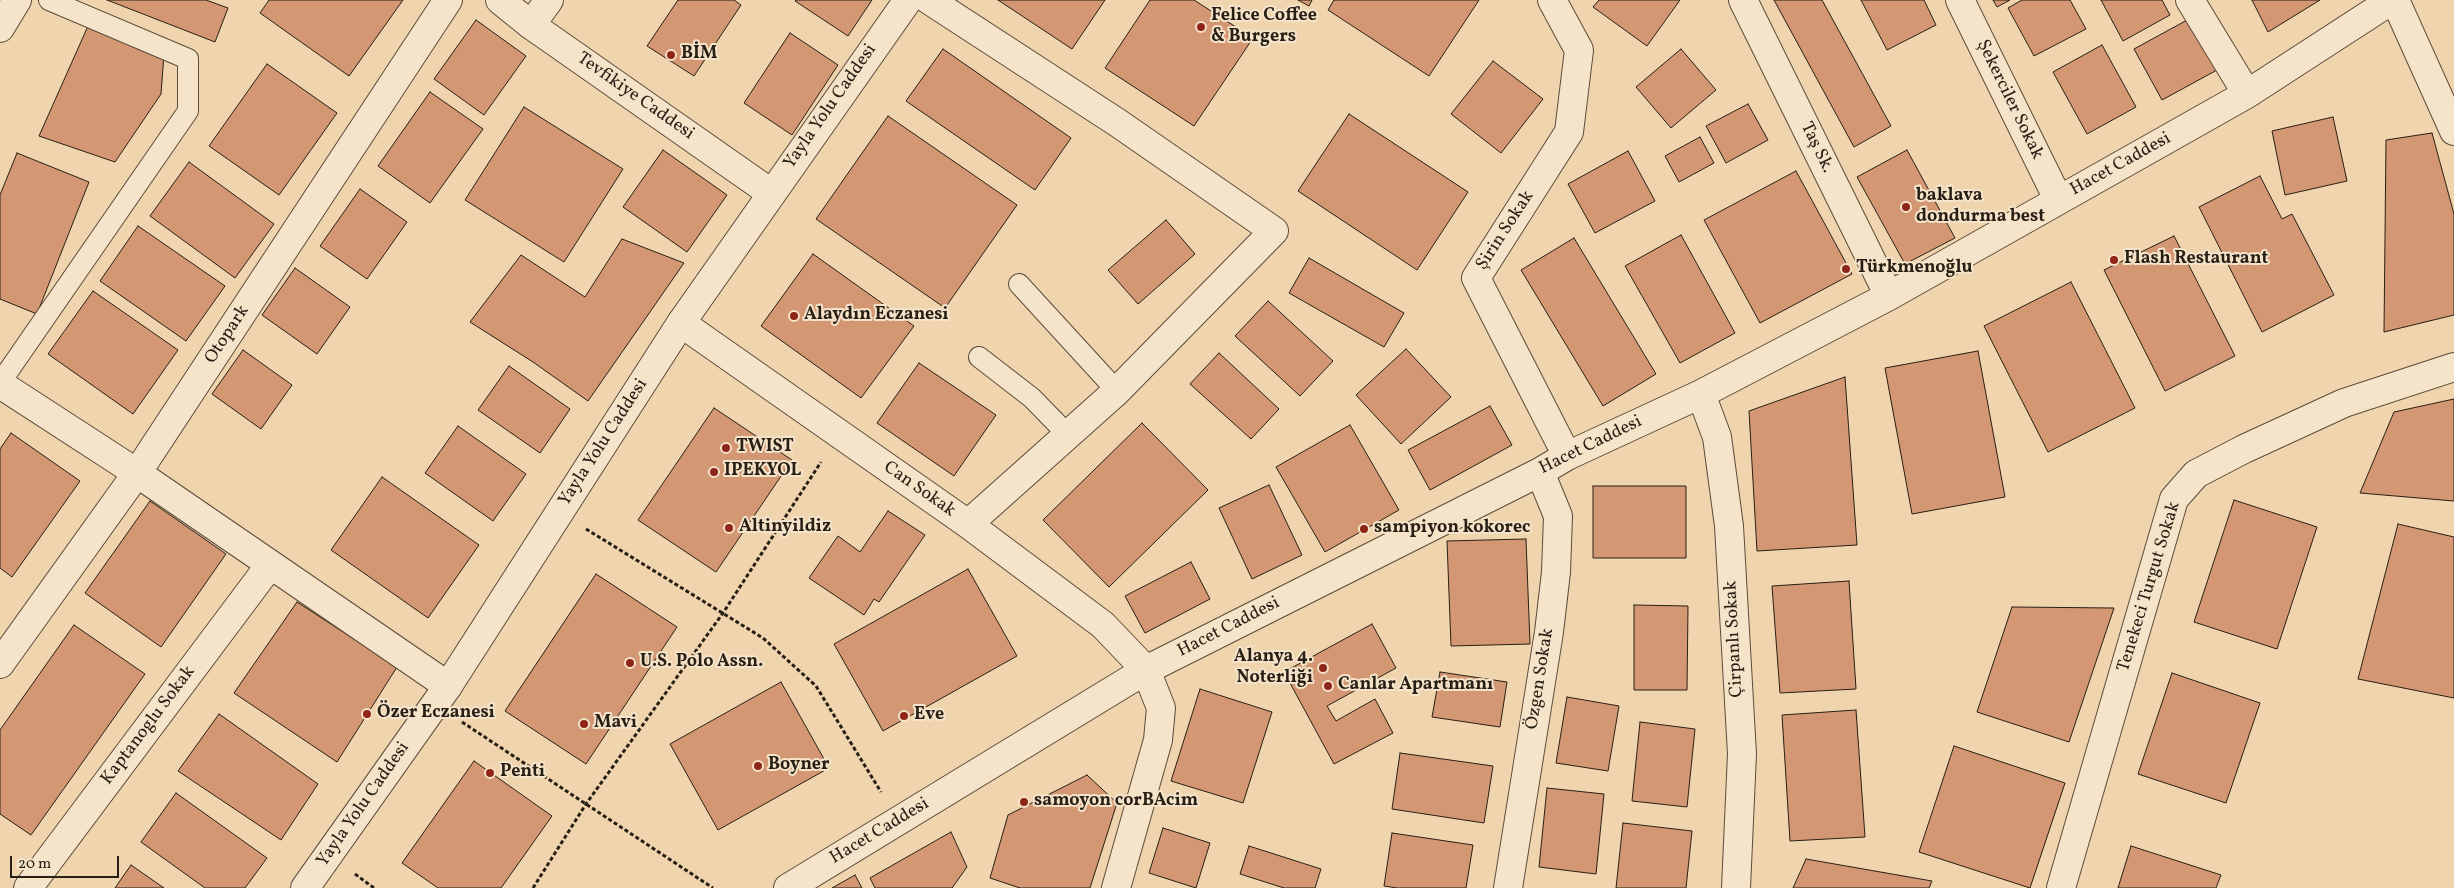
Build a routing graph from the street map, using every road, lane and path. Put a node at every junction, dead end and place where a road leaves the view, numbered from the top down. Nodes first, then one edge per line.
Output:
1 (17, 0) edge
2 (50, 0) edge
3 (448, 0) edge
4 (500, 0) edge
5 (549, 0) edge
6 (908, 0) edge
7 (929, 0) edge
8 (1552, 0) edge
9 (1743, 0) edge
10 (1960, 0) edge
11 (2190, 0) edge
12 (2394, 0) edge
13 (531, 25) junction
14 (0, 28) edge
15 (2247, 94) junction
16 (2454, 131) edge
17 (771, 193) junction
18 (2058, 199) junction
19 (1019, 284) dead end
20 (1889, 296) junction
21 (681, 323) junction
22 (979, 357) dead end
23 (2454, 367) edge
24 (0, 383) edge
25 (1116, 391) junction
26 (1701, 394) junction
27 (1068, 435) junction
28 (1567, 456) junction
29 (824, 458) dead end
30 (1540, 472) junction
31 (137, 473) junction
32 (968, 524) junction
33 (586, 528) dead end
34 (270, 565) junction
35 (723, 613) junction
36 (0, 664) edge
37 (1146, 670) junction
38 (448, 686) junction
39 (458, 719) dead end
40 (883, 797) dead end
41 (586, 804) junction
42 (354, 873) dead end
43 (28, 888) edge
44 (305, 888) edge
45 (374, 888) edge
46 (533, 888) edge
47 (713, 888) edge
48 (788, 888) edge
49 (1116, 888) edge
50 (1508, 888) edge
51 (1736, 888) edge
52 (2061, 888) edge

1 - 14 street
2 - 24 lane
3 - 31 street, Otopark
4 - 13 street, Tevfikiye Caddesi
5 - 13 street
6 - 17 street, Yayla Yolu Caddesi
7 - 25 street
8 - 28 street, Şirin Sokak
9 - 20 street, Taş Sk.
10 - 18 street, Şekerciler Sokak
11 - 15 street
12 - 15 street, Hacet Caddesi
12 - 16 street
13 - 17 street, Tevfikiye Caddesi
15 - 18 street, Hacet Caddesi
17 - 21 street, Yayla Yolu Caddesi
18 - 20 street, Hacet Caddesi
19 - 25 lane
20 - 26 street, Hacet Caddesi
21 - 32 street, Can Sokak
21 - 38 street, Yayla Yolu Caddesi
22 - 27 lane
23 - 52 street, Tenekeci Turgut Sokak
24 - 31 street
25 - 27 street
26 - 28 street, Hacet Caddesi
26 - 51 street, Çirpanlı Sokak
27 - 32 street
28 - 30 street, Hacet Caddesi
29 - 35 path
30 - 37 street, Hacet Caddesi
30 - 50 street, Özgen Sokak
31 - 34 street
31 - 36 street, Otopark
32 - 37 street, Can Sokak
33 - 35 path
34 - 38 street
34 - 43 street, Kaptanoglu Sokak
35 - 40 path
35 - 41 path
37 - 48 street, Hacet Caddesi
37 - 49 street
38 - 44 street, Yayla Yolu Caddesi
39 - 41 path
41 - 46 path
41 - 47 path
42 - 45 path

